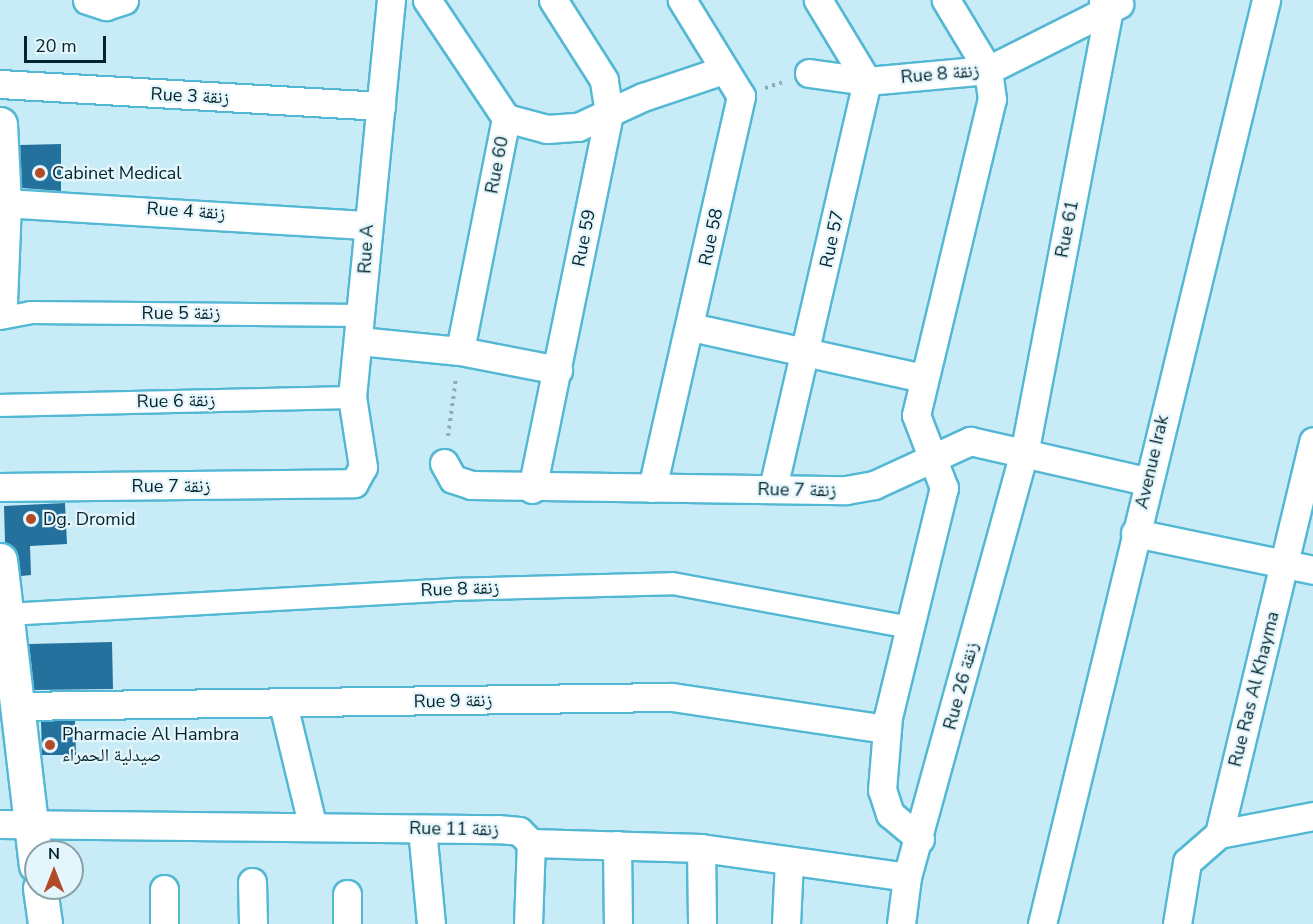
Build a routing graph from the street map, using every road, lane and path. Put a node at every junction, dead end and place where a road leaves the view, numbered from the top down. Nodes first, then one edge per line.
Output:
1 (87, 0) edge
2 (124, 0) edge
3 (391, 0) edge
4 (428, 0) edge
5 (553, 0) edge
6 (682, 0) edge
7 (818, 0) edge
8 (946, 0) edge
9 (1266, 0) edge
10 (1113, 3) edge
11 (723, 70) junction
12 (988, 70) junction
13 (809, 73) joint
14 (867, 81) junction
15 (0, 84) edge
16 (741, 96) junction
17 (381, 106) junction
18 (609, 112) junction
19 (506, 118) junction
20 (0, 124) edge
21 (4, 203) junction
22 (367, 225) junction
23 (0, 302) edge
24 (363, 315) junction
25 (0, 318) edge
26 (691, 327) junction
27 (359, 341) junction
28 (460, 351) junction
29 (807, 351) junction
30 (558, 370) junction
31 (923, 378) junction
32 (352, 397) junction
33 (0, 405) edge
34 (1313, 441) edge
35 (1025, 449) junction
36 (931, 455) junction
37 (444, 463) joint
38 (1146, 481) junction
39 (341, 486) joint
40 (0, 487) edge
41 (652, 488) junction
42 (773, 488) junction
43 (532, 489) junction
44 (1135, 533) junction
45 (0, 560) edge
46 (1285, 564) junction
47 (1313, 570) edge
48 (6, 614) junction
49 (909, 627) junction
50 (283, 704) junction
51 (16, 706) junction
52 (887, 729) junction
53 (1313, 816) edge
54 (15, 823) edge
55 (312, 824) junction
56 (422, 829) junction
57 (1219, 834) junction
58 (920, 839) junction
59 (24, 841) edge
60 (531, 843) junction
61 (617, 845) junction
62 (702, 848) junction
63 (789, 861) junction
64 (907, 878) junction
65 (252, 882) dead end
66 (164, 889) dead end
67 (347, 894) dead end
68 (42, 900) edge
69 (45, 924) edge
70 (164, 924) edge
71 (253, 924) edge
72 (347, 924) edge
73 (431, 924) edge
74 (528, 924) edge
75 (618, 924) edge
76 (702, 924) edge
77 (786, 924) edge
78 (901, 924) edge
79 (1042, 924) edge
80 (1177, 924) edge

1 - 2 street
3 - 17 street, Rue A
4 - 19 street, Rue 60
5 - 18 street, Rue 59
6 - 11 street
7 - 14 street
8 - 12 street
9 - 38 street, Avenue Irak
10 - 12 street, Rue 8 زنقة
10 - 35 street, Rue 61
11 - 16 street
11 - 18 street
12 - 14 street, Rue 8 زنقة
12 - 31 street
13 - 14 street, Rue 8 زنقة
13 - 16 path
14 - 29 street, Rue 57
15 - 17 street, Rue 3 زنقة
16 - 26 street, Rue 58
17 - 22 street, Rue A
18 - 19 street
18 - 30 street, Rue 59
19 - 28 street, Rue 60
20 - 21 street
21 - 22 street, Rue 4 زنقة
21 - 23 street
22 - 24 street, Rue A
24 - 25 street, Rue 5 زنقة
24 - 27 street, Rue A
26 - 29 street
26 - 41 street, Rue 58
27 - 28 street
27 - 32 street, Rue A
28 - 30 street
28 - 37 path
29 - 31 street
29 - 42 street, Rue 57
30 - 43 street, Rue 59
31 - 36 street
32 - 33 street, Rue 6 زنقة
32 - 39 street, Rue A
34 - 46 street, Rue Ras Al Khayma
35 - 36 street, Rue 7 زنقة
35 - 38 street, Rue 7 زنقة
35 - 58 street, Rue 26 زنقة
36 - 42 street, Rue 7 زنقة
36 - 49 street
37 - 43 street, Rue 7 زنقة
38 - 44 street, Avenue Irak
39 - 40 street, Rue 7 زنقة
41 - 42 street, Rue 7 زنقة
41 - 43 street, Rue 7 زنقة
44 - 46 street
44 - 79 street, Avenue Irak
45 - 48 street
46 - 47 street
46 - 57 street, Rue Ras Al Khayma
48 - 49 street, Rue 8 زنقة
48 - 51 street
49 - 52 street
50 - 51 street, Rue 9 زنقة
50 - 52 street, Rue 9 زنقة
50 - 55 street
51 - 54 street
52 - 58 street
53 - 57 street
54 - 55 street, Rue 11 زنقة
54 - 59 street
55 - 56 street, Rue 11 زنقة
56 - 60 street, Rue 11 زنقة
56 - 73 street
57 - 80 street
58 - 64 street, Rue 26 زنقة
60 - 61 street, Rue 11 زنقة
60 - 74 street
61 - 62 street, Rue 11 زنقة
61 - 75 street
62 - 63 street, Rue 11 زنقة
62 - 76 street
63 - 64 street, Rue 11 زنقة
63 - 77 street
64 - 78 street, Rue 26 زنقة
65 - 71 street
66 - 70 street
67 - 72 street
68 - 69 street

